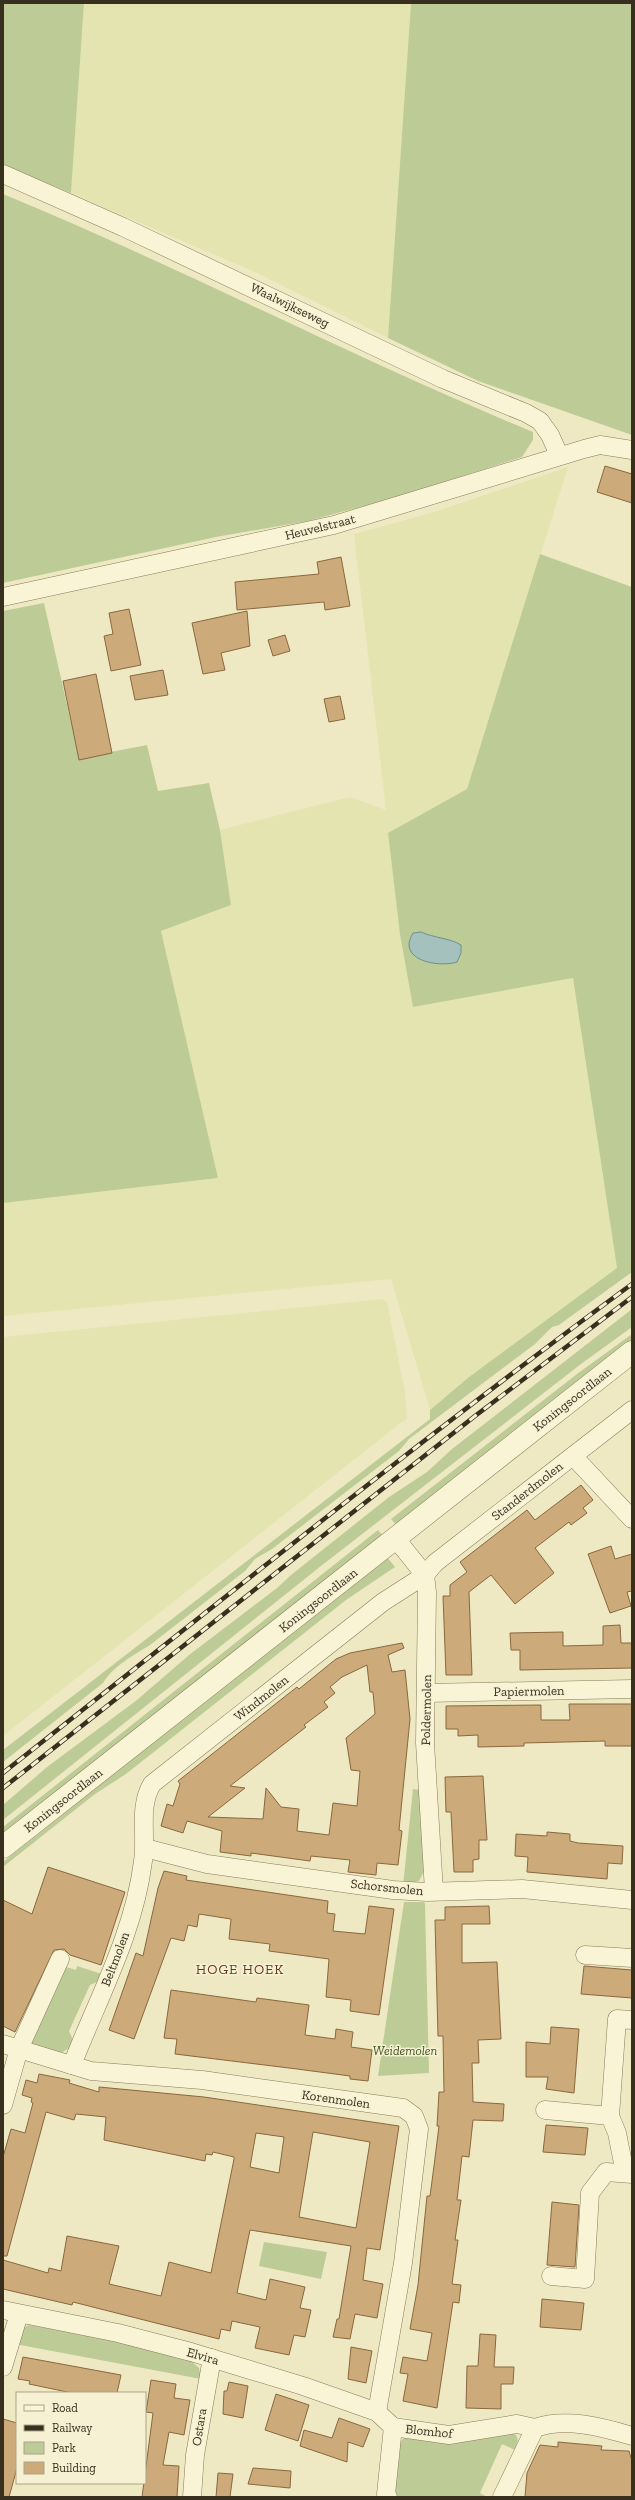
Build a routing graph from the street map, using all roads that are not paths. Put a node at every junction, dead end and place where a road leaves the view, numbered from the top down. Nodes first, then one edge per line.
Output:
1 (3, 174) edge
2 (632, 450) edge
3 (559, 455) junction
4 (3, 597) edge
5 (632, 1352) edge
6 (632, 1410) edge
7 (573, 1456) junction
8 (632, 1519) edge
9 (396, 1539) junction
10 (424, 1575) junction
11 (632, 1689) edge
12 (426, 1693) junction
13 (3, 1847) edge
14 (145, 1848) junction
15 (431, 1892) junction
16 (632, 1900) edge
17 (585, 1954) dead end
18 (632, 1958) edge
19 (60, 1959) dead end
20 (632, 2020) edge
21 (11, 2046) edge
22 (72, 2065) junction
23 (3, 2105) edge
24 (545, 2110) dead end
25 (610, 2116) junction
26 (628, 2173) edge
27 (551, 2276) dead end
28 (11, 2312) edge
29 (212, 2358) junction
30 (3, 2367) edge
31 (377, 2412) junction
32 (393, 2426) junction
33 (535, 2428) junction
34 (632, 2436) edge
35 (192, 2497) edge
36 (388, 2497) edge
37 (502, 2497) edge

1 - 3 street, Waalwijkseweg
2 - 3 street, Heuvelstraat
3 - 4 street, Heuvelstraat
5 - 9 street, Koningsoordlaan
6 - 7 street, Standerdmolen
7 - 8 street
7 - 10 street, Standerdmolen
9 - 10 street, Poldermolen
9 - 13 street, Koningsoordlaan
10 - 12 street, Poldermolen
10 - 14 street, Windmolen
11 - 12 street, Papiermolen
12 - 15 street, Poldermolen
14 - 15 street, Schorsmolen
14 - 22 street, Beltmolen
15 - 16 street, Schorsmolen
17 - 18 street
19 - 21 street
20 - 25 street
21 - 22 street, Korenmolen
21 - 23 street
22 - 31 street, Korenmolen
24 - 25 street
25 - 26 street
26 - 27 street
28 - 29 street, Elvira
28 - 30 street
29 - 31 street, Elvira
29 - 35 street, Ostara
31 - 32 street, Elvira
32 - 33 street, Blomhof
32 - 36 street, Blomhof
33 - 34 street
33 - 37 street

